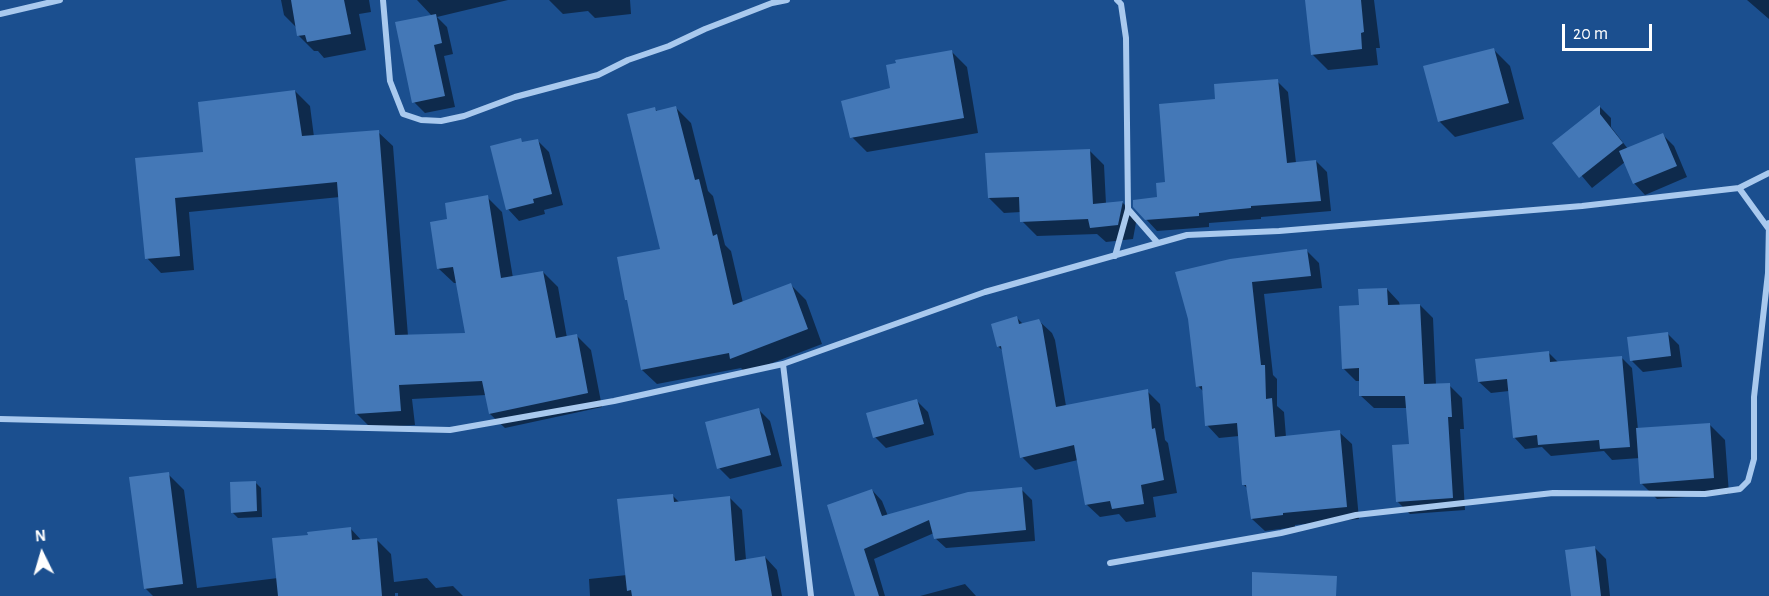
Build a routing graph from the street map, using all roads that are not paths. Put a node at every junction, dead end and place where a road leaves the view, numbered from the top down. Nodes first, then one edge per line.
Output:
1 (60, 0) edge
2 (383, 0) edge
3 (787, 0) edge
4 (1117, 0) edge
5 (0, 14) edge
6 (1769, 173) edge
7 (1739, 188) junction
8 (1128, 208) junction
9 (1768, 226) edge
10 (1157, 242) junction
11 (1115, 255) junction
12 (783, 364) junction
13 (0, 419) edge
14 (1110, 563) dead end
15 (811, 596) edge

1 - 5 street
2 - 3 street
4 - 8 street
6 - 7 street
7 - 9 street
7 - 10 street
8 - 10 street
8 - 11 street
9 - 14 street
10 - 11 street
11 - 12 street
12 - 13 street
12 - 15 street

